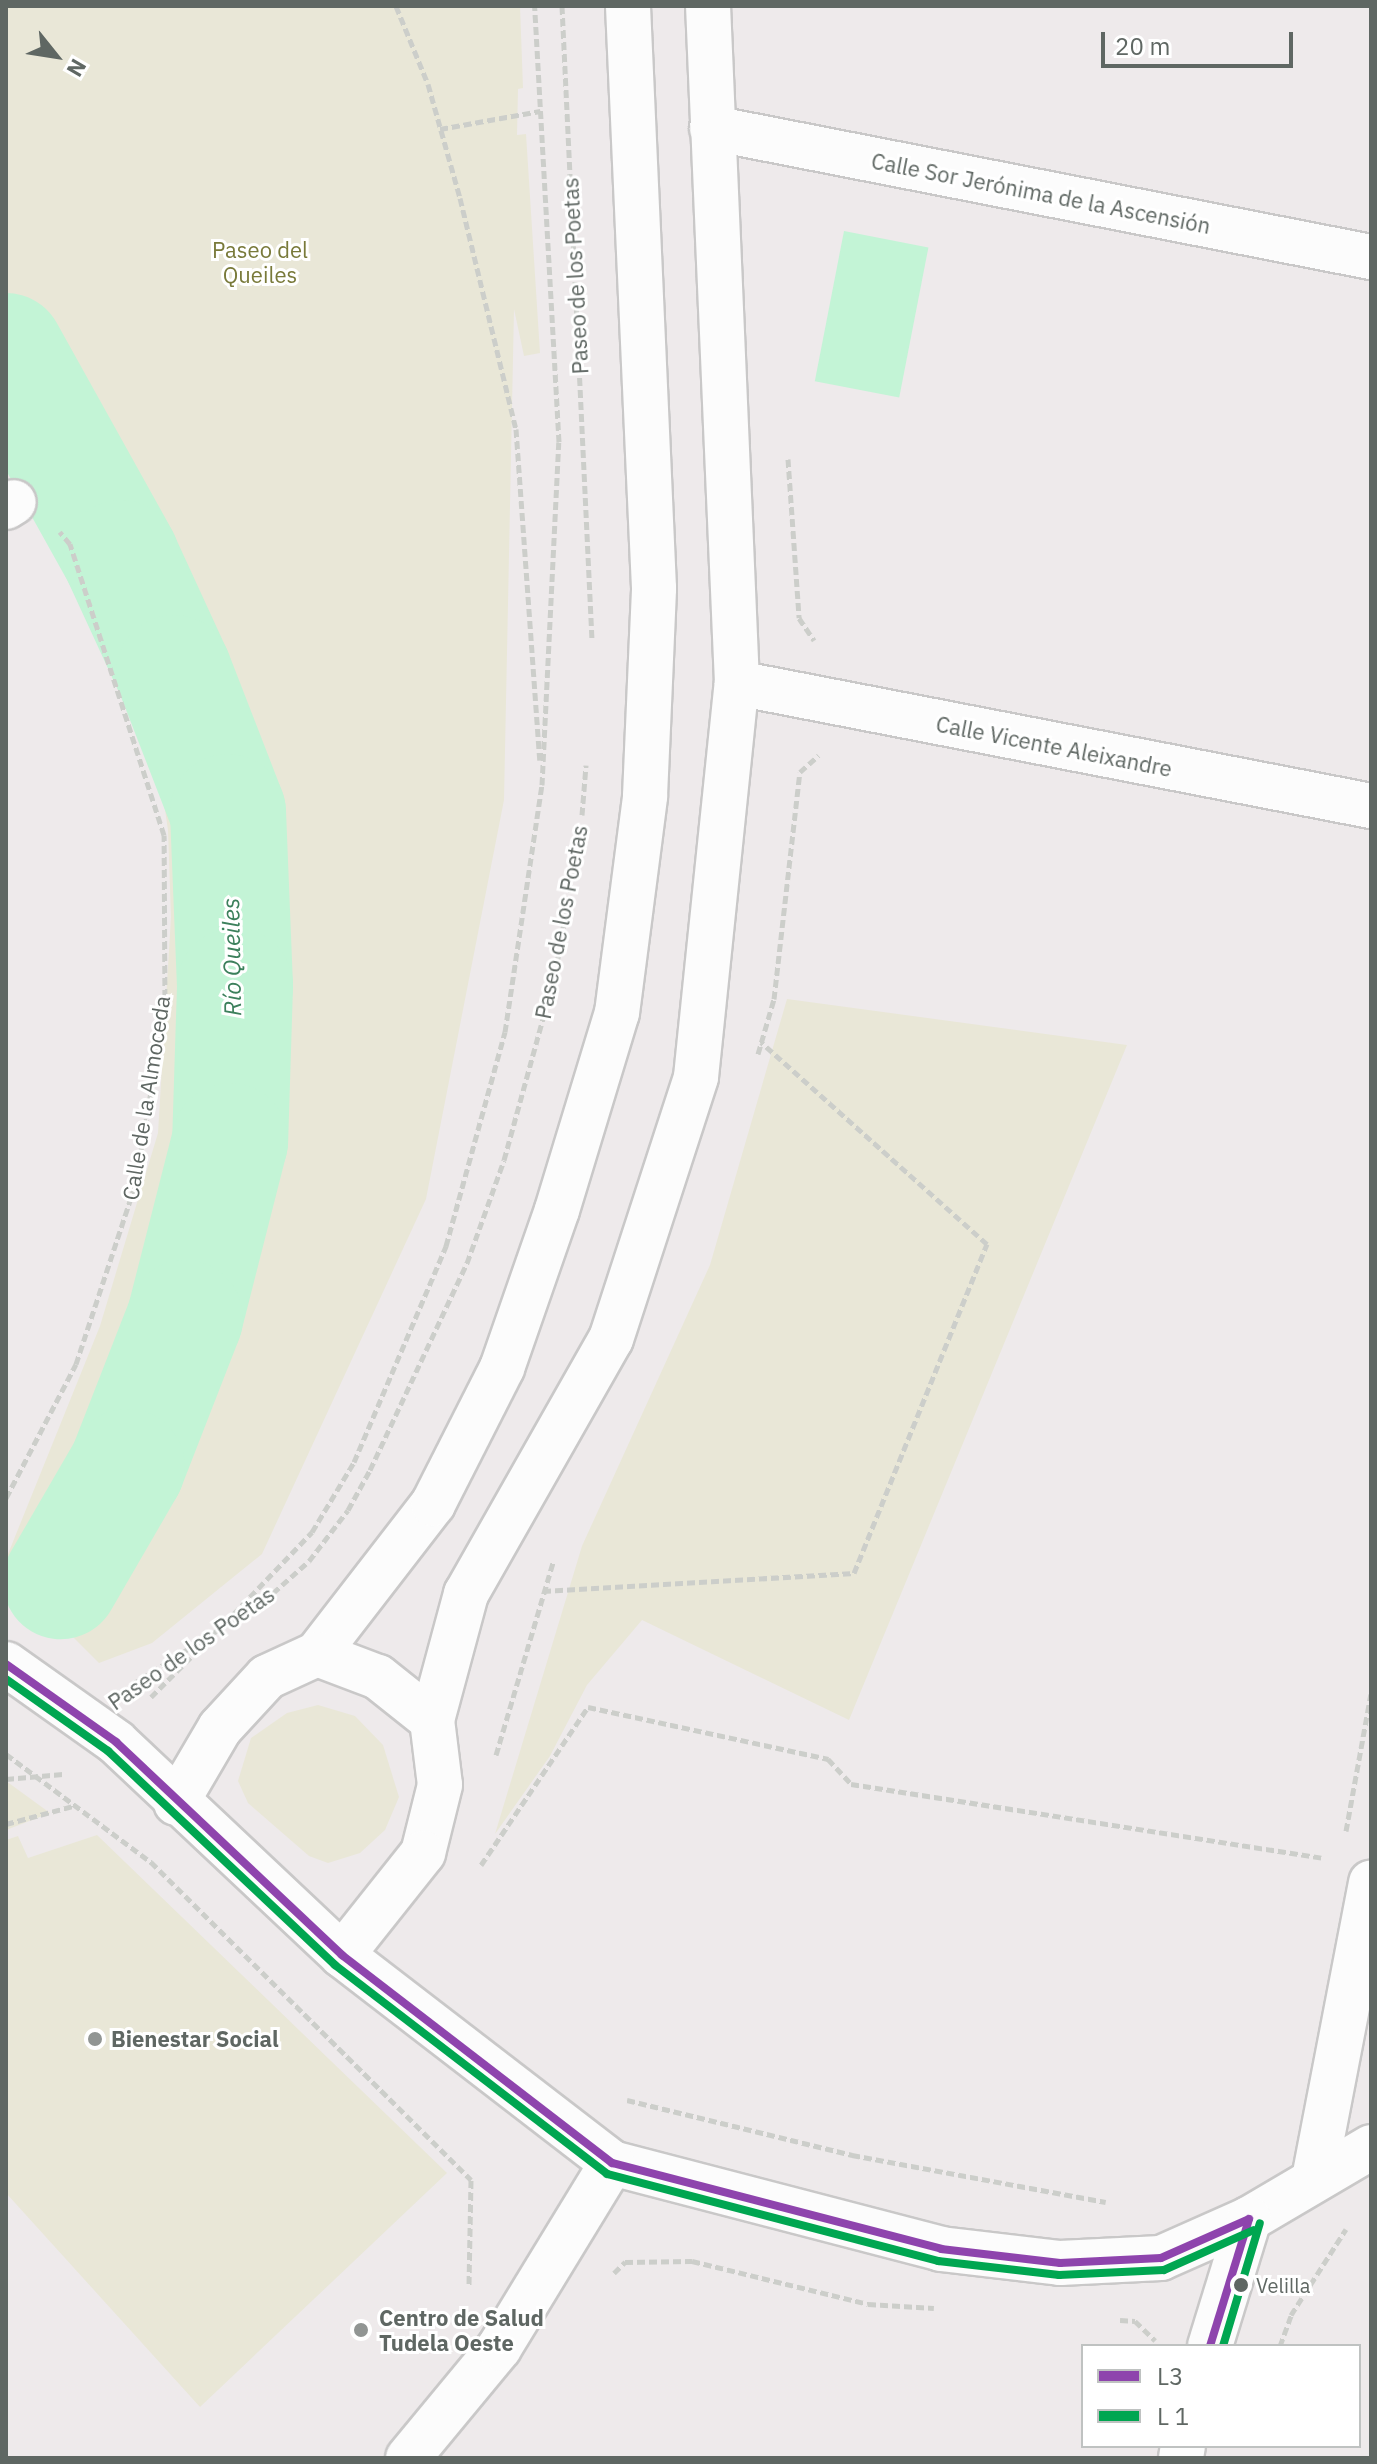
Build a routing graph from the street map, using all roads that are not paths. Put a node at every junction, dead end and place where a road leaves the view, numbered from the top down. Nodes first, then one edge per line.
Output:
1 (628, 6) edge
2 (708, 6) edge
3 (712, 128) junction
4 (1371, 257) edge
5 (737, 683) junction
6 (1371, 806) edge
7 (317, 1654) junction
8 (6, 1664) edge
9 (432, 1720) junction
10 (176, 1803) junction
11 (1371, 1882) edge
12 (1366, 1932) edge
13 (342, 1955) junction
14 (1371, 2147) edge
15 (612, 2163) junction
16 (1314, 2179) junction
17 (1249, 2219) junction
18 (1211, 2344) edge
19 (408, 2458) edge

1 - 7 street
2 - 3 street
3 - 4 street, Calle Sor Jerónima de la Ascensión
3 - 5 street
5 - 6 street, Calle Vicente Aleixandre
5 - 9 street
7 - 9 street
7 - 10 street
8 - 10 street
9 - 13 street
10 - 13 street
11 - 12 street
12 - 16 street
13 - 15 street
14 - 16 street
15 - 17 street
15 - 19 street
16 - 17 street
17 - 18 street

